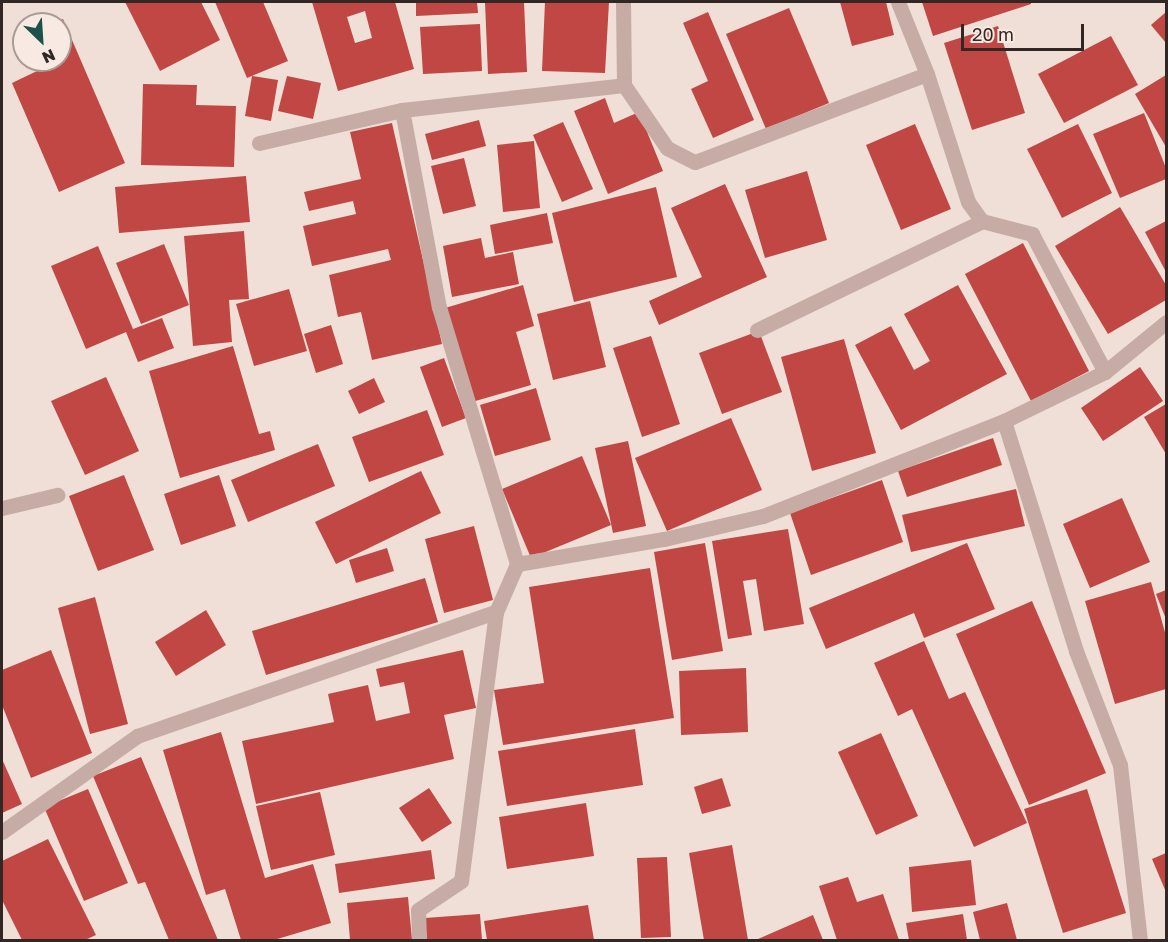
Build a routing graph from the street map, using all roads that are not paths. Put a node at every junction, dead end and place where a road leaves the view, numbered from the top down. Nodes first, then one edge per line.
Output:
1 (623, 2) edge
2 (898, 2) edge
3 (927, 74) junction
4 (624, 85) junction
5 (402, 110) junction
6 (260, 143) dead end
7 (982, 221) junction
8 (1167, 322) edge
9 (756, 330) dead end
10 (1106, 372) junction
11 (1004, 421) junction
12 (57, 495) dead end
13 (2, 508) edge
14 (517, 564) junction
15 (496, 612) junction
16 (2, 832) edge
17 (419, 940) edge
18 (1140, 940) edge

1 - 4 street
2 - 3 street
3 - 4 street
3 - 7 street
4 - 5 street
5 - 6 street
5 - 14 street
7 - 9 street
7 - 10 street
8 - 10 street
10 - 11 street
11 - 14 street
11 - 18 street
12 - 13 street
14 - 15 street
15 - 16 street
15 - 17 street

